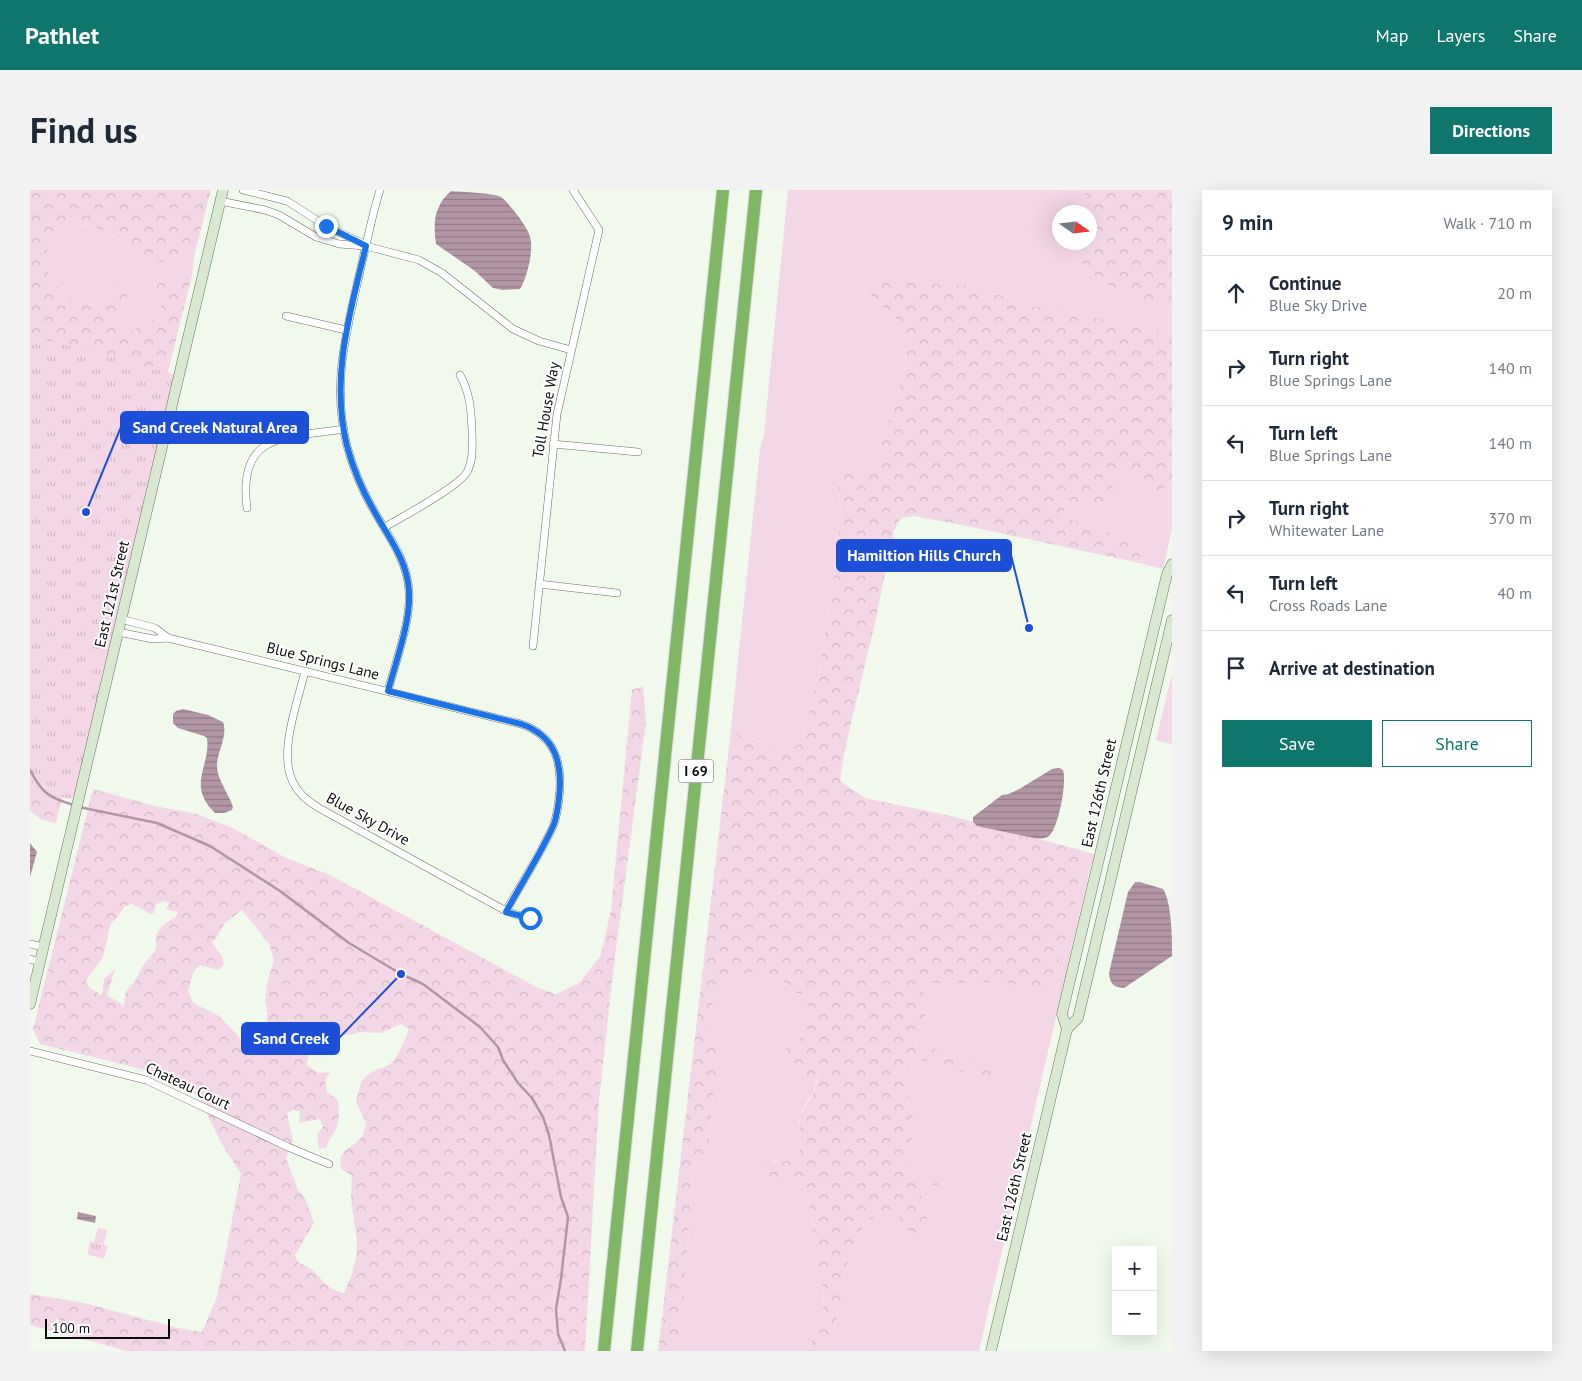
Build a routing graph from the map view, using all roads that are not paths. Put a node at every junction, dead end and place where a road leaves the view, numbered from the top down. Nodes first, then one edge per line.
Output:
1 (223, 190) edge
2 (243, 190) edge
3 (380, 190) edge
4 (573, 190) edge
5 (723, 190) edge
6 (756, 190) edge
7 (220, 201) junction
8 (366, 246) junction
9 (286, 316) dead end
10 (346, 330) junction
11 (571, 350) junction
12 (460, 375) dead end
13 (344, 429) junction
14 (552, 444) junction
15 (638, 452) dead end
16 (247, 508) dead end
17 (385, 527) junction
18 (1172, 564) edge
19 (540, 584) junction
20 (617, 593) dead end
21 (121, 619) junction
22 (1172, 620) edge
23 (118, 632) junction
24 (168, 638) junction
25 (533, 646) dead end
26 (305, 671) junction
27 (388, 691) junction
28 (506, 912) junction
29 (539, 919) dead end
30 (30, 944) edge
31 (43, 947) junction
32 (35, 961) edge
33 (30, 1004) edge
34 (1067, 1029) junction
35 (30, 1051) edge
36 (329, 1164) dead end
37 (604, 1351) edge
38 (637, 1351) edge
39 (992, 1351) edge

1 - 7 main road, East 121st Street
2 - 8 street
3 - 8 street
4 - 11 street, Toll House Way
5 - 37 highway, I 69
6 - 38 highway, I 69
7 - 8 street
7 - 21 main road, East 121st Street
8 - 10 street
8 - 11 street
9 - 10 street
10 - 13 street
11 - 14 street, Toll House Way
12 - 17 street
13 - 16 street
13 - 17 street
14 - 15 street
14 - 19 street, Toll House Way
17 - 27 street
18 - 34 main road, East 126th Street
19 - 20 street
19 - 25 street, Toll House Way
21 - 23 main road, East 121st Street
21 - 24 street, Blue Springs Lane
22 - 34 main road, East 126th Street
23 - 24 street, Blue Springs Lane
23 - 31 main road, East 121st Street
24 - 26 street, Blue Springs Lane
26 - 27 street, Blue Springs Lane
26 - 28 street, Blue Sky Drive
27 - 28 street, Blue Springs Lane
28 - 29 street, Blue Sky Drive
30 - 31 street
31 - 32 main road, East 121st Street
32 - 33 main road, East 121st Street
34 - 39 main road, East 126th Street
35 - 36 street, Chateau Court

